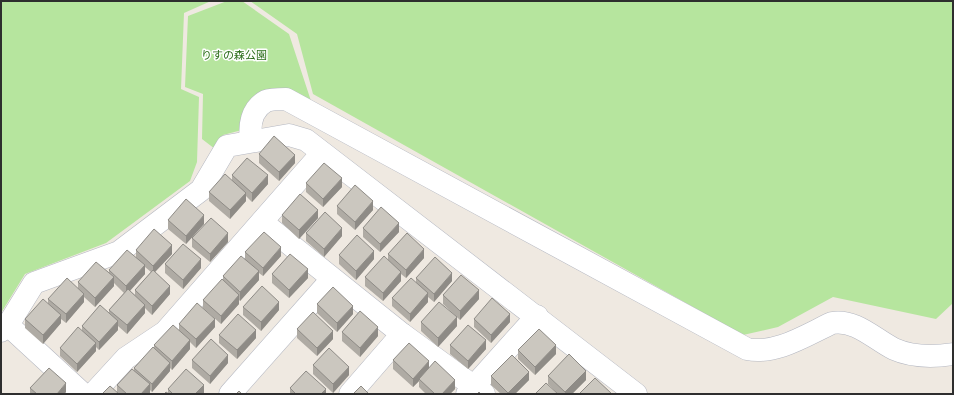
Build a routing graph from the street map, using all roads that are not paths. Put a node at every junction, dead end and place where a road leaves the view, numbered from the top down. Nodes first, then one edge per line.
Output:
1 (251, 141) junction
2 (322, 153) junction
3 (262, 222) junction
4 (332, 279) junction
5 (537, 316) junction
6 (4, 328) edge
7 (402, 334) junction
8 (953, 354) edge
9 (475, 391) edge
10 (83, 394) edge
11 (93, 394) edge
12 (230, 394) edge
13 (350, 394) edge
14 (636, 394) edge

1 - 2 street
1 - 6 street
1 - 8 street
2 - 3 street
2 - 5 street
3 - 4 street
3 - 11 street
4 - 7 street
4 - 12 street
5 - 9 street
5 - 14 street
6 - 10 street
7 - 9 street
7 - 13 street

